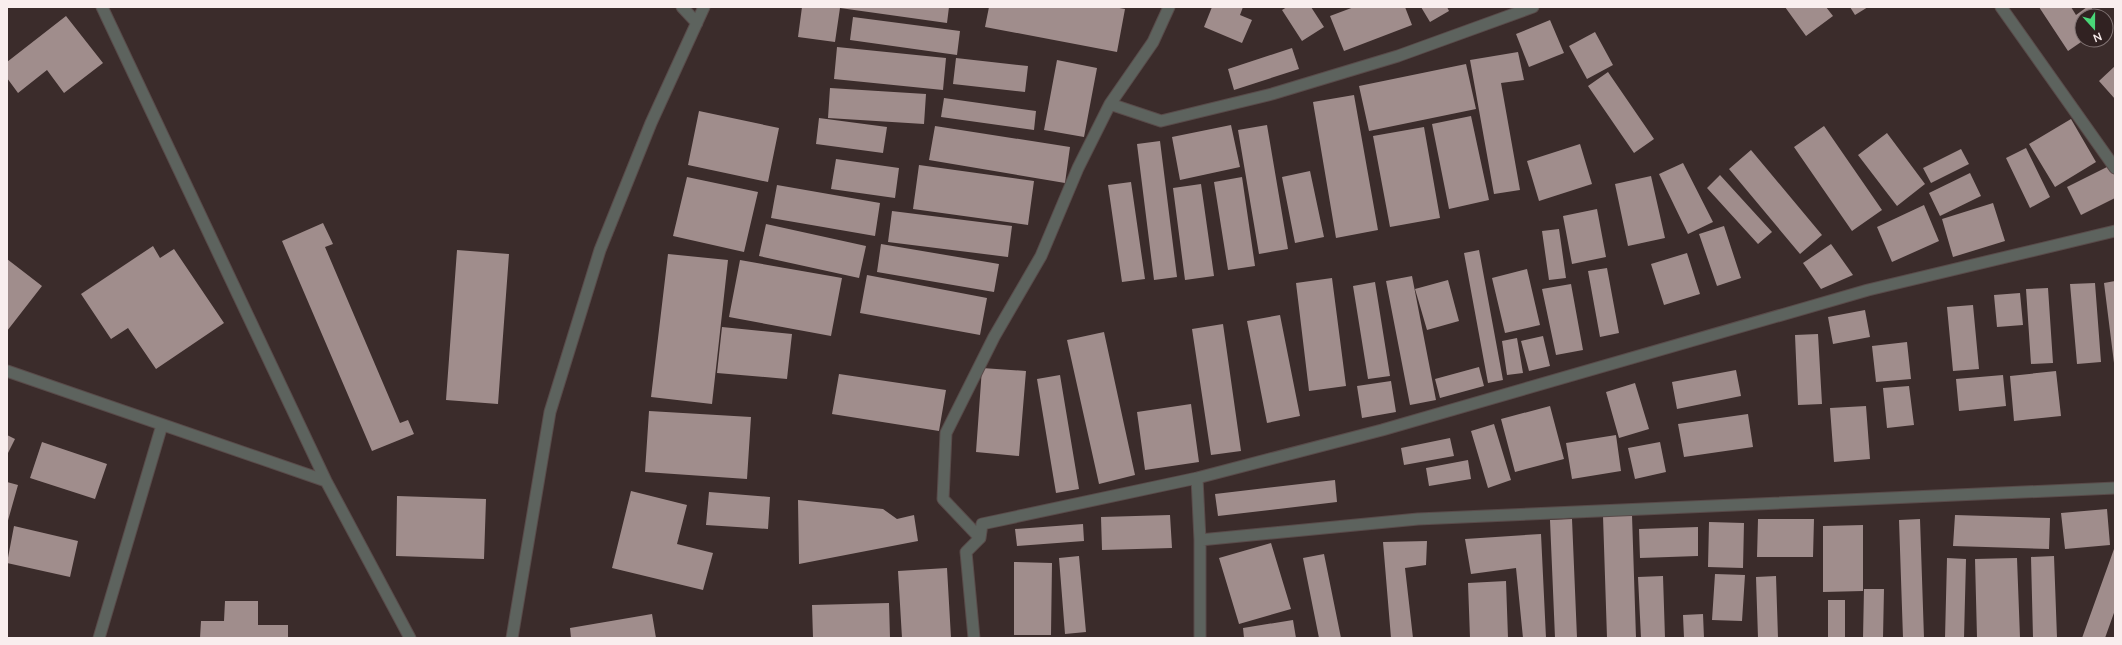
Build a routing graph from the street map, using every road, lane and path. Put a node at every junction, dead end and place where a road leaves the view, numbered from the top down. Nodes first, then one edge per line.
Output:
1 (102, 7) edge
2 (682, 7) edge
3 (704, 7) edge
4 (1169, 7) edge
5 (1532, 7) edge
6 (2001, 7) edge
7 (697, 23) junction
8 (1110, 104) junction
9 (2115, 168) edge
10 (2115, 231) edge
11 (7, 371) edge
12 (162, 425) junction
13 (1197, 478) junction
14 (326, 481) junction
15 (2115, 488) edge
16 (980, 538) junction
17 (1200, 540) junction
18 (98, 638) edge
19 (410, 638) edge
20 (512, 638) edge
21 (974, 638) edge
22 (1200, 638) edge

1 - 14 street
2 - 7 street
3 - 7 street
4 - 8 street
5 - 8 street
6 - 9 street
7 - 20 street
8 - 16 street
10 - 13 street
11 - 12 street
12 - 14 street
12 - 18 street
13 - 16 street
13 - 17 street
14 - 19 street
15 - 17 street
16 - 21 street
17 - 22 street

